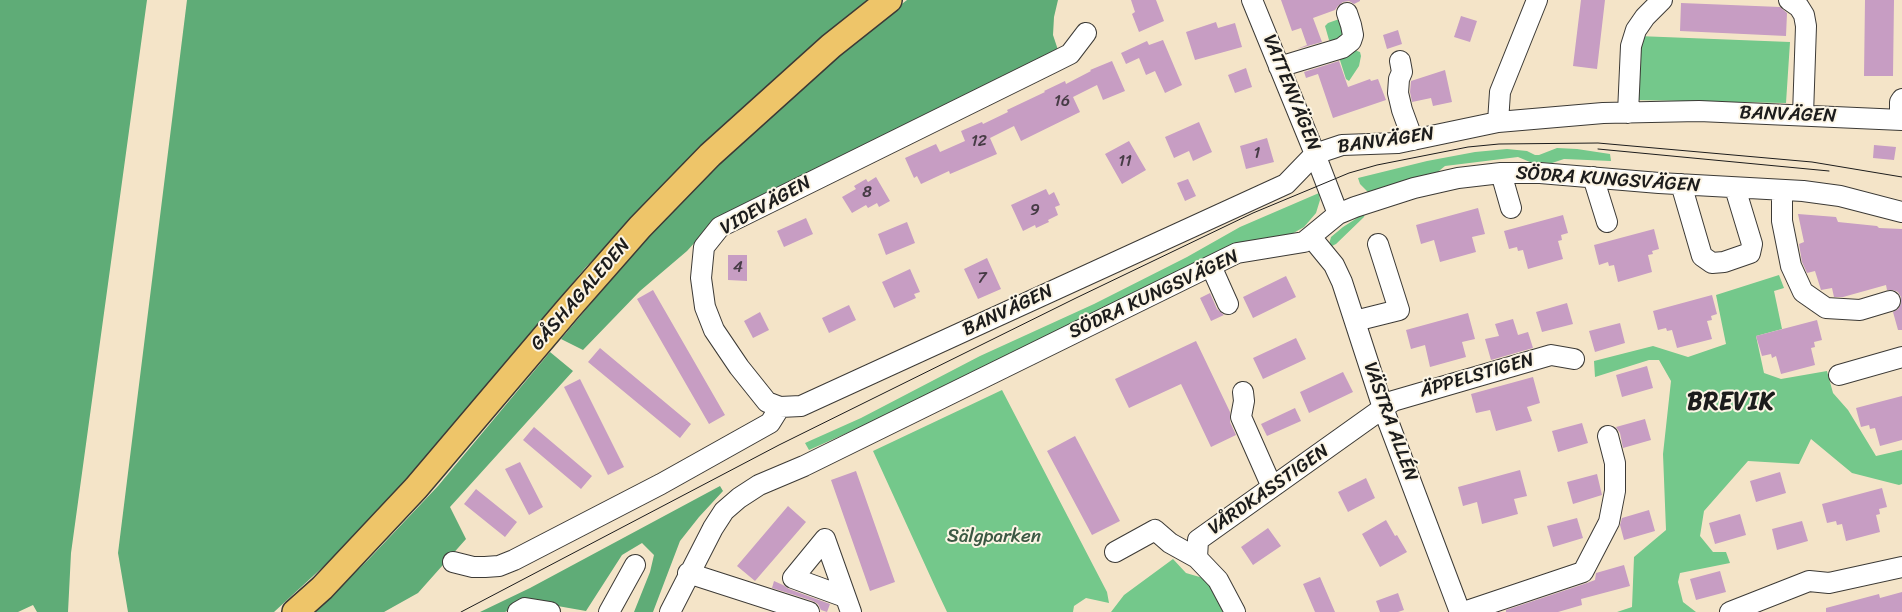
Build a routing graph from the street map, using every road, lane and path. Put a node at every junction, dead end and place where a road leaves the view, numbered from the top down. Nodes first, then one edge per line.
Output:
1 (889, 0) edge
2 (1252, 0) edge
3 (1537, 0) edge
4 (1662, 0) edge
5 (1789, 0) edge
6 (1347, 13) dead end
7 (1086, 34) dead end
8 (1400, 61) dead end
9 (1279, 67) junction
10 (1902, 99) edge
11 (1628, 113) junction
12 (1803, 115) junction
13 (1901, 120) edge
14 (1498, 122) junction
15 (1414, 140) junction
16 (1315, 154) junction
17 (1501, 174) junction
18 (1594, 177) junction
19 (1681, 184) junction
20 (1735, 188) junction
21 (1782, 190) junction
22 (1511, 208) dead end
23 (1902, 212) edge
24 (1338, 214) junction
25 (1607, 222) dead end
26 (1311, 237) junction
27 (1378, 244) dead end
28 (1211, 266) junction
29 (1890, 302) dead end
30 (1228, 304) dead end
31 (1355, 322) junction
32 (1902, 357) edge
33 (1574, 359) dead end
34 (1839, 375) dead end
35 (1243, 392) dead end
36 (780, 406) junction
37 (1384, 408) junction
38 (1608, 436) dead end
39 (1272, 487) junction
40 (1114, 552) dead end
41 (1197, 558) junction
42 (453, 562) dead end
43 (635, 565) dead end
44 (1902, 567) edge
45 (688, 573) junction
46 (295, 612) edge
47 (518, 612) edge
48 (550, 612) edge
49 (609, 612) edge
50 (670, 612) edge
51 (809, 612) edge
52 (1235, 612) edge
53 (1462, 612) edge
54 (1730, 612) edge

1 - 46 main road, GÅSHAGALEDEN
2 - 9 street, VATTENVÄGEN
3 - 14 street
4 - 11 street
5 - 12 street
6 - 9 street
7 - 36 street, VIDEVÄGEN
8 - 15 street
9 - 16 street, VATTENVÄGEN
10 - 13 street
11 - 12 street, BANVÄGEN
11 - 14 street, BANVÄGEN
12 - 13 street, BANVÄGEN
14 - 15 street, BANVÄGEN
15 - 16 street, BANVÄGEN
16 - 24 street, VATTENVÄGEN
16 - 36 street, BANVÄGEN
17 - 18 street, SÖDRA KUNGSVÄGEN
17 - 22 street
17 - 24 street, SÖDRA KUNGSVÄGEN
18 - 19 street, SÖDRA KUNGSVÄGEN
18 - 25 street
19 - 20 street, SÖDRA KUNGSVÄGEN
19 - 20 street
20 - 21 street, SÖDRA KUNGSVÄGEN
21 - 23 street, SÖDRA KUNGSVÄGEN
21 - 29 street
24 - 26 street, SÖDRA KUNGSVÄGEN
26 - 28 street, SÖDRA KUNGSVÄGEN
26 - 31 street, VÄSTRA ALLÉN
27 - 31 street
28 - 30 street
28 - 45 street, SÖDRA KUNGSVÄGEN
31 - 37 street, VÄSTRA ALLÉN
32 - 34 street
33 - 37 street, ÄPPELSTIGEN
35 - 39 street
36 - 42 street
37 - 39 street, VÅRDKASSTIGEN
37 - 53 street, VÄSTRA ALLÉN
38 - 53 street
39 - 41 street, VÅRDKASSTIGEN
40 - 41 street
41 - 52 street, VÅRDKASSTIGEN
43 - 49 street
44 - 54 street
45 - 50 street, SÖDRA KUNGSVÄGEN
45 - 51 street
47 - 48 street

